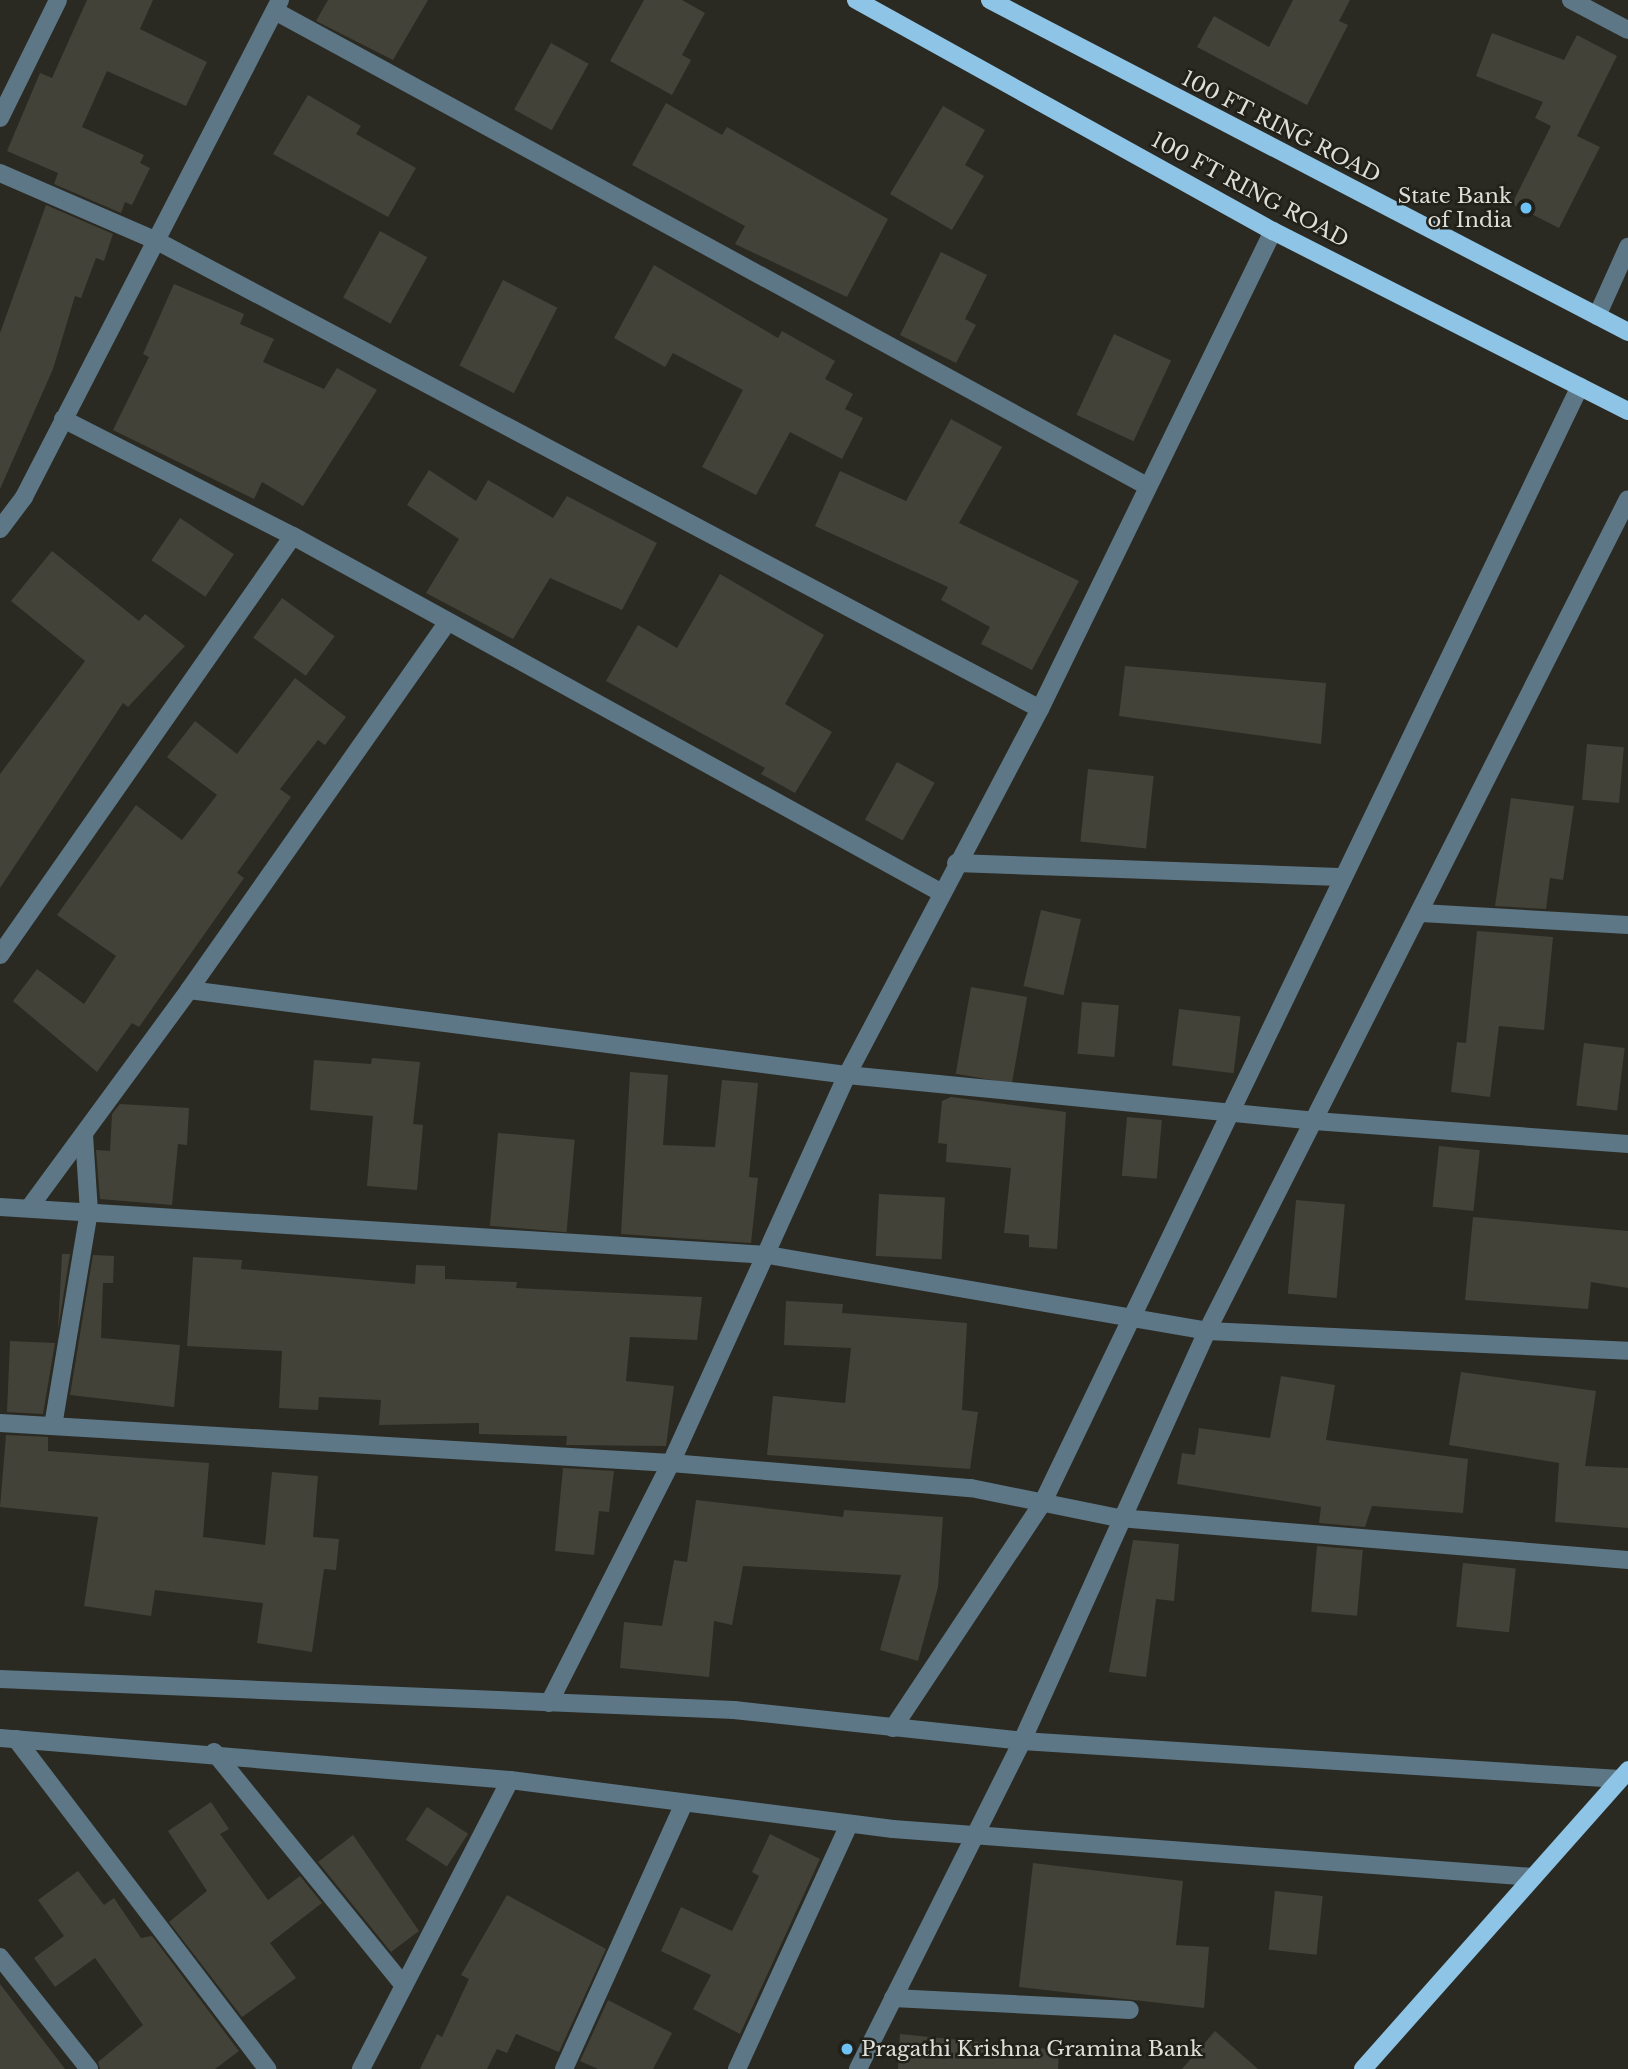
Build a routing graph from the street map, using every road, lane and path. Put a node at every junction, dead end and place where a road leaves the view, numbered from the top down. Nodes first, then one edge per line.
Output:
1 (58, 0) edge
2 (856, 0) edge
3 (990, 0) edge
4 (1571, 0) edge
5 (277, 6) edge
6 (1628, 30) edge
7 (0, 118) edge
8 (0, 173) edge
9 (1273, 231) junction
10 (157, 241) junction
11 (1628, 247) edge
12 (1597, 316) junction
13 (1628, 332) edge
14 (1580, 386) junction
15 (1628, 411) edge
16 (63, 419) junction
17 (1145, 485) junction
18 (1628, 499) edge
19 (2, 522) edge
20 (293, 536) junction
21 (447, 623) junction
22 (1040, 709) junction
23 (956, 863) junction
24 (1339, 877) junction
25 (940, 892) junction
26 (1421, 913) junction
27 (1628, 925) edge
28 (0, 956) edge
29 (188, 990) junction
30 (847, 1075) junction
31 (1228, 1113) junction
32 (1314, 1121) junction
33 (83, 1134) junction
34 (1628, 1144) edge
35 (0, 1207) edge
36 (29, 1208) junction
37 (89, 1212) junction
38 (768, 1255) junction
39 (1133, 1318) junction
40 (1207, 1331) junction
41 (1628, 1351) edge
42 (0, 1423) edge
43 (53, 1426) junction
44 (671, 1463) junction
45 (1043, 1502) junction
46 (1119, 1518) junction
47 (1628, 1560) edge
48 (0, 1679) edge
49 (549, 1703) junction
50 (893, 1728) junction
51 (8, 1739) edge
52 (1022, 1741) junction
53 (214, 1752) junction
54 (1624, 1774) edge
55 (510, 1780) junction
56 (683, 1805) junction
57 (849, 1824) junction
58 (975, 1836) junction
59 (1533, 1877) junction
60 (0, 1957) edge
61 (404, 1986) junction
62 (893, 1998) junction
63 (1130, 2010) dead end
64 (89, 2069) edge
65 (267, 2069) edge
66 (361, 2069) edge
67 (564, 2069) edge
68 (737, 2069) edge
69 (858, 2069) edge
70 (1363, 2069) edge

1 - 7 street
2 - 9 main road, 100 FT RING ROAD
3 - 12 main road, 100 FT RING ROAD
4 - 6 street
5 - 10 street
5 - 17 street
8 - 10 street
9 - 14 main road, 100 FT RING ROAD
9 - 17 street
10 - 16 street
10 - 22 street
11 - 12 street
12 - 13 main road, 100 FT RING ROAD
14 - 15 main road, 100 FT RING ROAD
14 - 24 street
16 - 19 street
16 - 20 street
17 - 22 street
18 - 26 street
20 - 21 street
20 - 28 street
21 - 25 street
21 - 29 street
22 - 23 street
23 - 24 street
23 - 25 street
24 - 31 street
25 - 30 street
26 - 27 street
26 - 32 street
29 - 30 street
29 - 33 street
30 - 31 street
30 - 38 street
31 - 32 street
31 - 39 street
32 - 34 street
32 - 40 street
33 - 36 street
33 - 37 street
35 - 36 street
36 - 37 street
37 - 38 street
37 - 43 street
38 - 39 street
38 - 44 street
39 - 40 street
39 - 45 street
40 - 41 street
40 - 46 street
42 - 43 street
43 - 44 street
44 - 45 street
44 - 49 street
45 - 46 street
45 - 50 street
46 - 47 street
46 - 52 street
48 - 49 street
49 - 50 street
50 - 52 street
51 - 53 street
51 - 65 street
52 - 54 street
52 - 58 street
53 - 55 street
53 - 61 street
54 - 59 main road
55 - 56 street
55 - 61 street
56 - 57 street
56 - 67 street
57 - 58 street
57 - 68 street
58 - 59 street
58 - 62 street
59 - 70 main road
60 - 64 street
61 - 66 street
62 - 63 street
62 - 69 street

